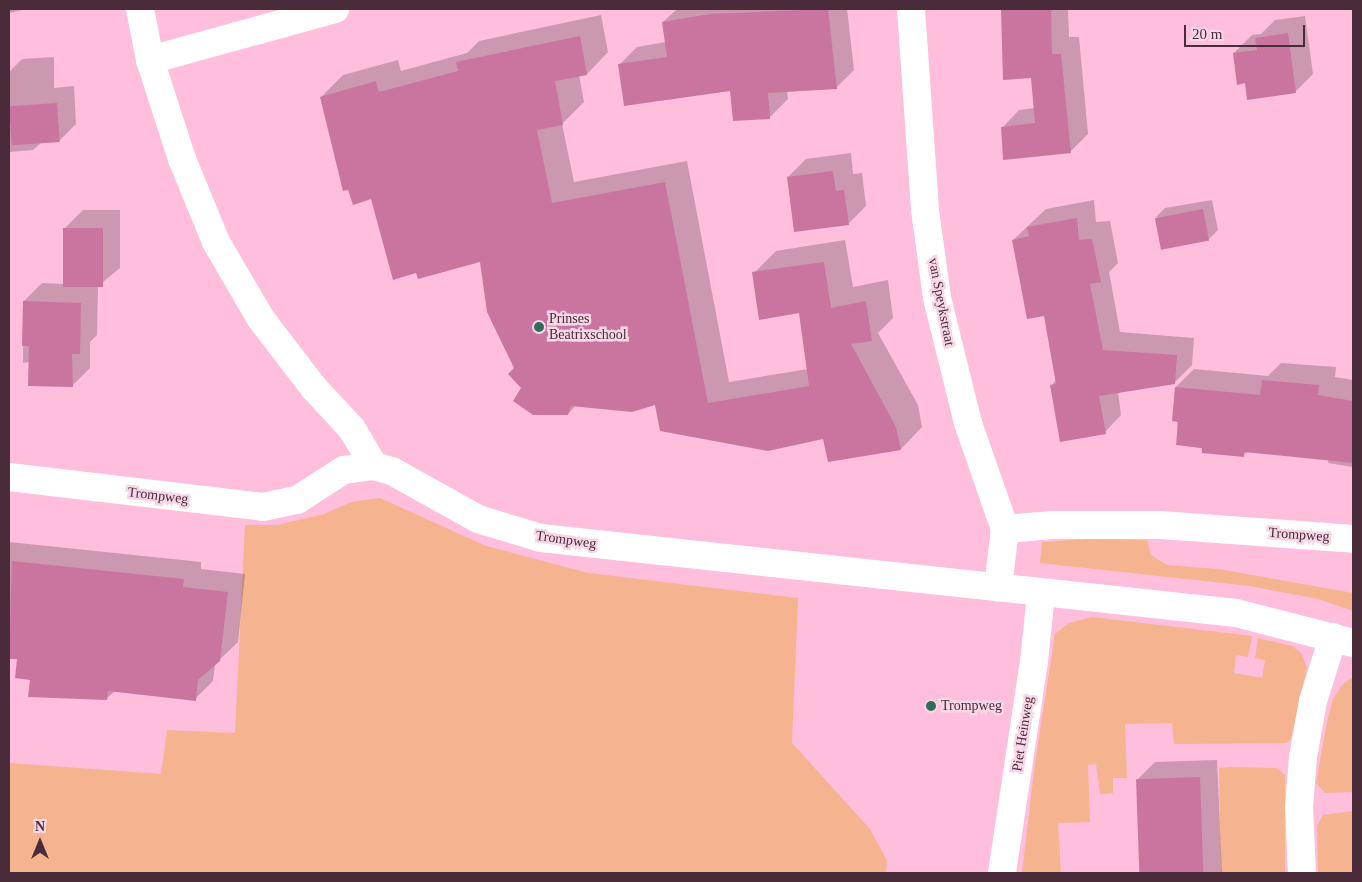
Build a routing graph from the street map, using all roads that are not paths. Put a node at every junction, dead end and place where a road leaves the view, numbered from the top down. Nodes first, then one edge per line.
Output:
1 (140, 9) edge
2 (335, 9) edge
3 (911, 9) edge
4 (150, 60) junction
5 (374, 466) junction
6 (9, 477) edge
7 (1005, 529) junction
8 (1353, 539) edge
9 (998, 588) junction
10 (1041, 594) junction
11 (1343, 640) edge
12 (1002, 873) edge
13 (1302, 873) edge

1 - 4 street
2 - 4 street
3 - 7 street, van Speykstraat
4 - 5 street
5 - 6 street, Trompweg
5 - 9 street, Trompweg
7 - 8 street, Trompweg
7 - 9 street, van Speykstraat
9 - 10 street, Trompweg
10 - 11 street, Trompweg
10 - 12 street, Piet Heinweg
11 - 13 street

